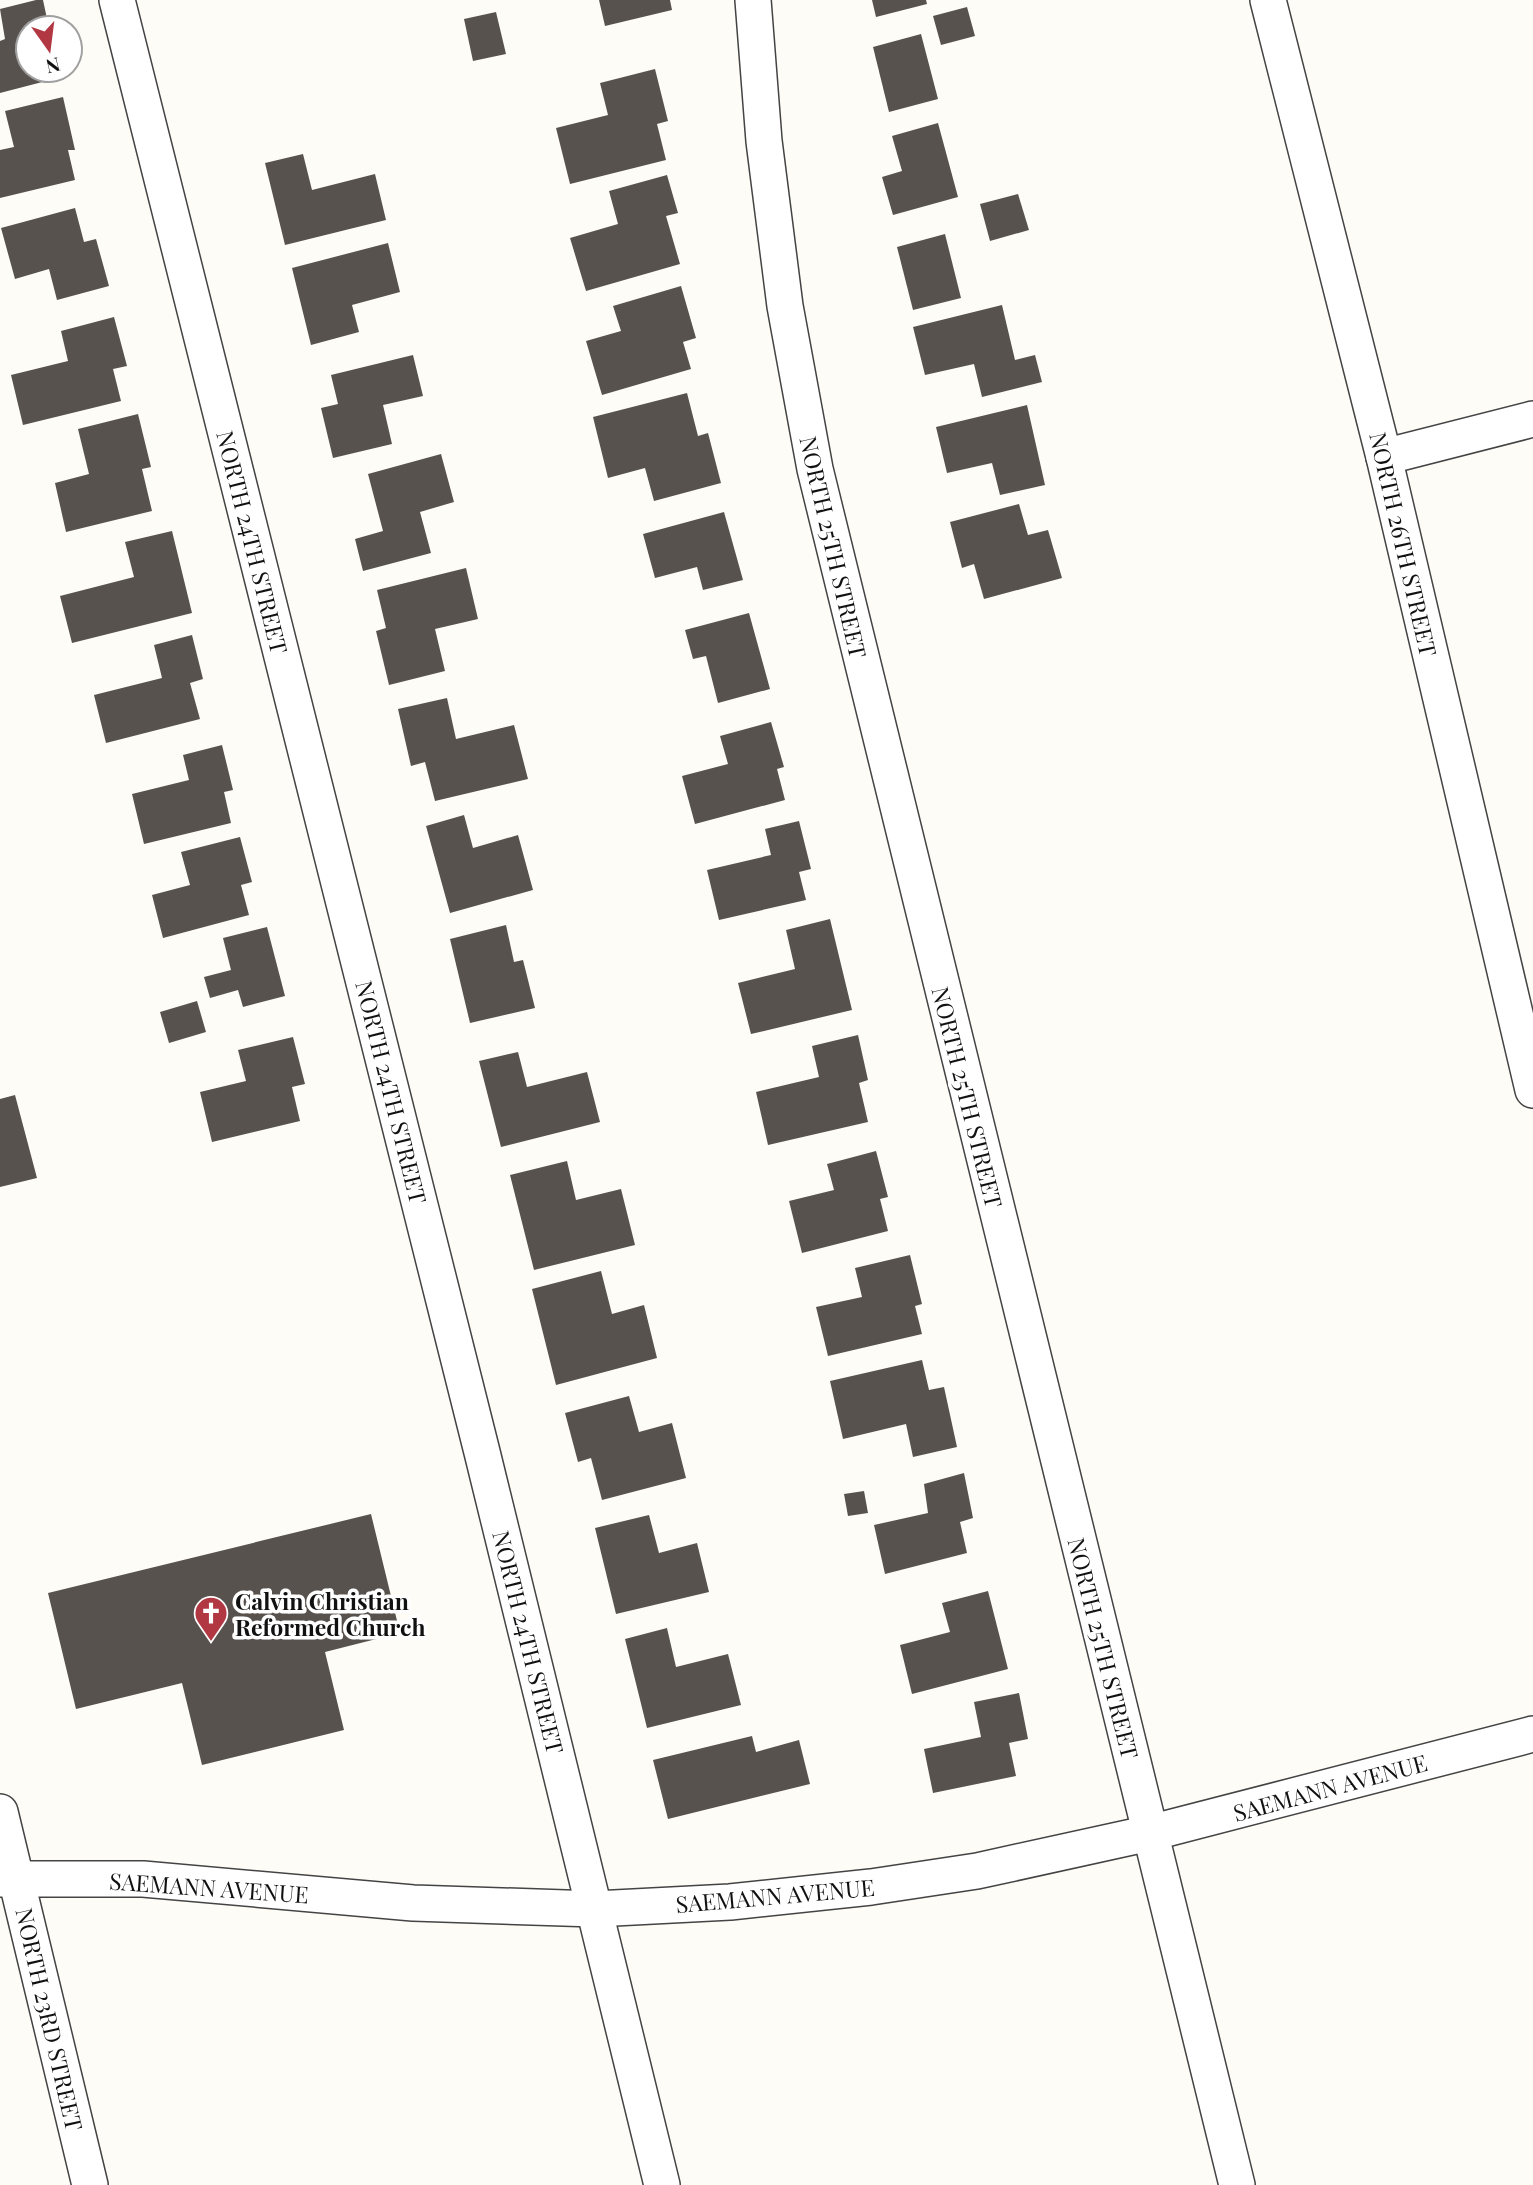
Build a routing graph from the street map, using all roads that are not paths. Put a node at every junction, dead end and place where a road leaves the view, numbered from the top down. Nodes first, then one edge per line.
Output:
1 (117, 0) edge
2 (752, 0) edge
3 (1268, 0) edge
4 (1533, 419) edge
5 (1384, 457) junction
6 (1533, 1090) edge
7 (1533, 1734) edge
8 (0, 1812) edge
9 (1150, 1833) junction
10 (8, 1878) edge
11 (595, 1909) junction
12 (90, 2185) edge
13 (662, 2185) edge
14 (1237, 2185) edge

1 - 11 street, NORTH 24TH STREET
2 - 9 street, NORTH 25TH STREET
3 - 5 street, NORTH 26TH STREET
4 - 5 street
5 - 6 street, NORTH 26TH STREET
7 - 9 street, SAEMANN AVENUE
8 - 10 street, NORTH 23RD STREET
9 - 11 street, SAEMANN AVENUE
9 - 14 street, NORTH 25TH STREET
10 - 11 street, SAEMANN AVENUE
10 - 12 street, NORTH 23RD STREET
11 - 13 street, NORTH 24TH STREET

